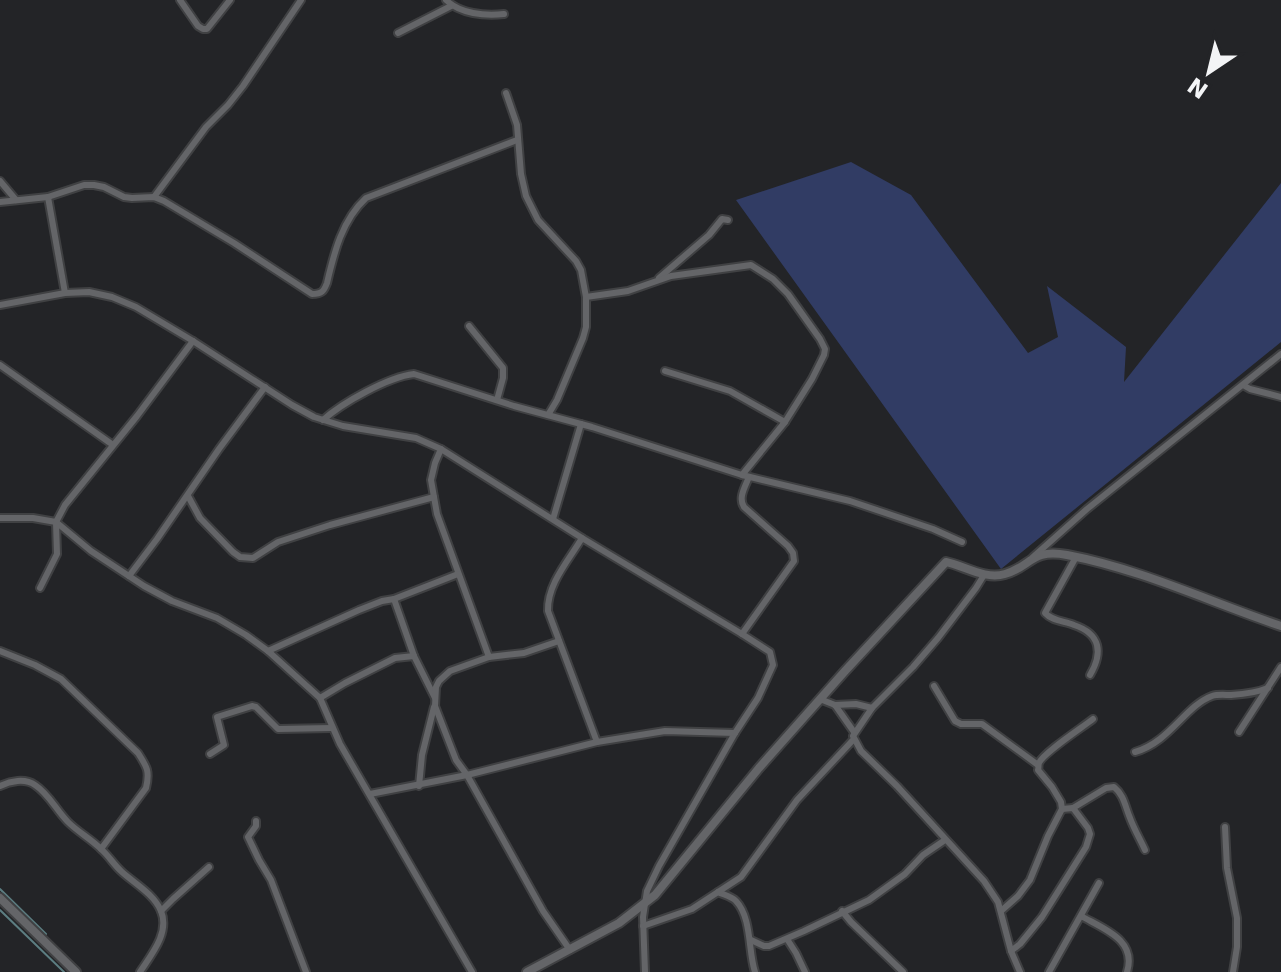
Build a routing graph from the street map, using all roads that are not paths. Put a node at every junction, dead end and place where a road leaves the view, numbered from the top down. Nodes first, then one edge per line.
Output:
1 (180, 0) edge
2 (230, 0) edge
3 (287, 0) edge
4 (299, 2) edge
5 (449, 3) edge
6 (504, 14) dead end
7 (398, 33) dead end
8 (506, 93) dead end
9 (517, 140) junction
10 (0, 181) edge
11 (48, 197) junction
12 (154, 197) junction
13 (16, 200) junction
14 (0, 202) edge
15 (728, 220) dead end
16 (659, 279) junction
17 (65, 293) junction
18 (586, 297) junction
19 (0, 305) edge
20 (469, 326) dead end
21 (193, 341) junction
22 (1281, 354) edge
23 (0, 365) edge
24 (665, 371) dead end
25 (1243, 385) junction
26 (265, 387) junction
27 (1281, 397) edge
28 (497, 400) junction
29 (548, 415) junction
30 (323, 420) junction
31 (785, 422) junction
32 (581, 424) junction
33 (113, 445) junction
34 (441, 449) junction
35 (745, 476) junction
36 (188, 496) junction
37 (434, 497) junction
38 (0, 518) edge
39 (553, 519) junction
40 (56, 522) junction
41 (582, 538) junction
42 (962, 542) dead end
43 (1033, 557) junction
44 (1076, 557) junction
45 (458, 574) junction
46 (984, 575) junction
47 (129, 576) junction
48 (40, 588) dead end
49 (394, 599) junction
50 (1281, 626) edge
51 (742, 634) junction
52 (559, 641) junction
53 (0, 651) edge
54 (268, 651) junction
55 (414, 656) junction
56 (489, 657) junction
57 (1281, 667) edge
58 (1090, 675) dead end
59 (934, 686) dead end
60 (1268, 688) junction
61 (320, 698) junction
62 (435, 698) junction
63 (820, 699) junction
64 (835, 705) junction
65 (435, 706) junction
66 (872, 708) junction
67 (1093, 719) dead end
68 (332, 728) junction
69 (1239, 732) dead end
70 (735, 733) junction
71 (853, 736) junction
72 (597, 742) junction
73 (1135, 752) dead end
74 (210, 754) dead end
75 (1038, 765) junction
76 (467, 775) junction
77 (0, 786) edge
78 (419, 786) junction
79 (370, 794) junction
80 (1073, 808) junction
81 (1062, 809) junction
82 (256, 821) dead end
83 (1225, 827) dead end
84 (945, 840) junction
85 (101, 849) junction
86 (1145, 850) dead end
87 (209, 867) dead end
88 (1099, 883) dead end
89 (718, 892) junction
90 (0, 898) edge
91 (645, 904) junction
92 (161, 911) junction
93 (842, 911) junction
94 (1001, 911) junction
95 (1081, 916) junction
96 (643, 926) junction
97 (787, 939) junction
98 (751, 940) junction
99 (570, 950) junction
100 (1011, 951) junction
101 (76, 972) edge
102 (140, 972) edge
103 (306, 972) edge
104 (472, 972) edge
105 (527, 972) edge
106 (645, 972) edge
107 (755, 972) edge
108 (805, 972) edge
109 (903, 972) edge
110 (1020, 972) edge
111 (1049, 972) edge
112 (1127, 972) edge
113 (1233, 972) edge

1 - 2 street
3 - 4 street
4 - 12 street
5 - 6 street
5 - 7 street
8 - 9 street
9 - 12 street
9 - 18 street
10 - 13 street
11 - 12 street
11 - 13 street
11 - 17 street
13 - 14 street
15 - 16 street
16 - 18 street
16 - 31 street
17 - 19 street
17 - 21 street
18 - 29 street
20 - 28 street
21 - 26 street
21 - 33 street
22 - 25 street
23 - 33 street
24 - 31 street
25 - 27 street
25 - 43 street
26 - 30 street
26 - 36 street
28 - 29 street
28 - 30 street
29 - 32 street
30 - 34 street
31 - 35 street
32 - 35 street
32 - 39 street
33 - 40 street
34 - 37 street
34 - 39 street
35 - 42 street
35 - 51 street
36 - 37 street
36 - 47 street
37 - 45 street
38 - 40 street
39 - 41 street
40 - 47 street
40 - 48 street
41 - 51 street
41 - 52 street
43 - 44 street
43 - 46 street
44 - 50 street
44 - 58 street
45 - 49 street
45 - 56 street
46 - 63 street
46 - 66 street
47 - 54 street
49 - 54 street
49 - 55 street
51 - 70 street
52 - 56 street
52 - 72 street
53 - 85 street
54 - 61 street
55 - 61 street
55 - 62 street
56 - 62 street
57 - 60 street
59 - 75 street
60 - 69 street
60 - 73 street
61 - 68 street
62 - 65 street
63 - 64 street
63 - 91 street
64 - 66 street
64 - 71 street
65 - 76 street
65 - 78 street
66 - 71 street
67 - 75 street
68 - 74 street
68 - 79 street
70 - 72 street
70 - 91 street
71 - 84 street
71 - 89 street
72 - 76 street
75 - 81 street
76 - 78 street
76 - 99 street
77 - 85 street
78 - 79 street
79 - 104 street
80 - 81 street
80 - 86 street
80 - 100 street
81 - 94 street
82 - 103 street
83 - 113 street
84 - 93 street
84 - 94 street
85 - 92 street
87 - 92 street
88 - 95 street
89 - 96 street
89 - 98 street
90 - 101 street
91 - 96 street
91 - 99 street
92 - 102 street
93 - 97 street
93 - 109 street
94 - 100 street
95 - 111 street
95 - 112 street
96 - 106 street
97 - 98 street
97 - 108 street
98 - 107 street
99 - 105 street
100 - 110 street

